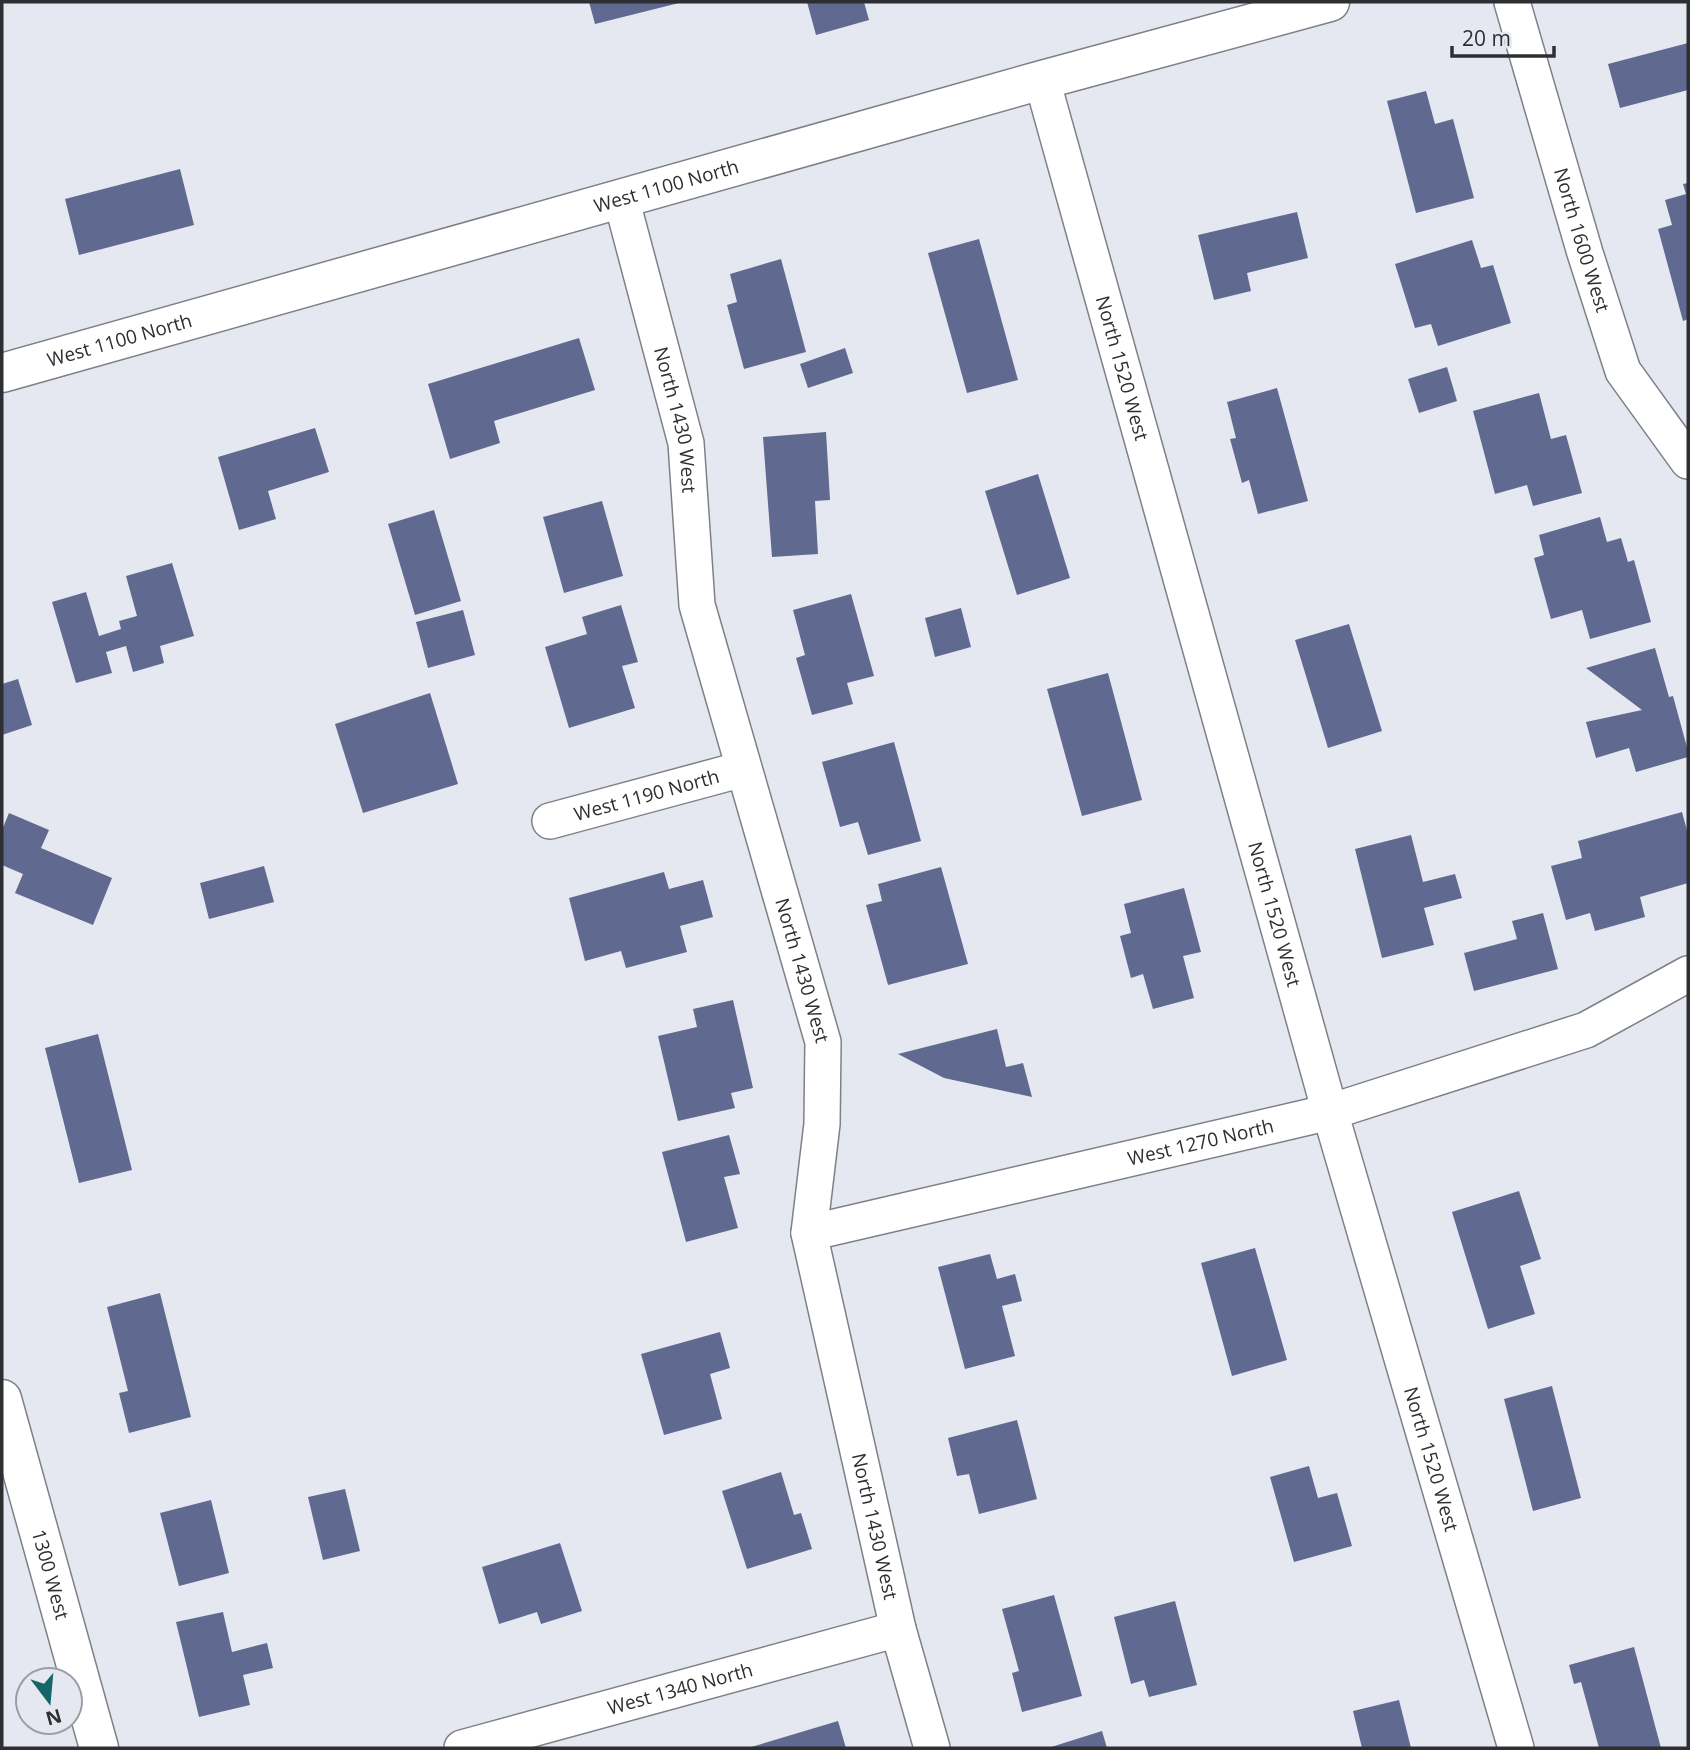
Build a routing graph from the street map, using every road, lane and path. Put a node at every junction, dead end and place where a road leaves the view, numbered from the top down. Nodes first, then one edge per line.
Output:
1 (1330, 2) edge
2 (1512, 2) edge
3 (1270, 10) edge
4 (1042, 80) junction
5 (621, 198) junction
6 (2, 373) edge
7 (1688, 461) edge
8 (743, 769) junction
9 (550, 821) dead end
10 (1688, 974) edge
11 (1330, 1112) junction
12 (809, 1233) junction
13 (2, 1399) edge
14 (898, 1629) junction
15 (99, 1748) edge
16 (462, 1748) edge
17 (932, 1748) edge
18 (1516, 1748) edge

1 - 3 main road, West 1100 North
2 - 7 street, North 1600 West
3 - 4 main road, West 1100 North
4 - 5 main road, West 1100 North
4 - 11 street, North 1520 West
5 - 6 main road, West 1100 North
5 - 8 street, North 1430 West
8 - 9 street, West 1190 North
8 - 12 street, North 1430 West
10 - 11 street, West 1270 North
11 - 12 street, West 1270 North
11 - 18 street, North 1520 West
12 - 14 street, North 1430 West
13 - 15 main road, 1300 West
14 - 16 street, West 1340 North
14 - 17 street, North 1430 West

